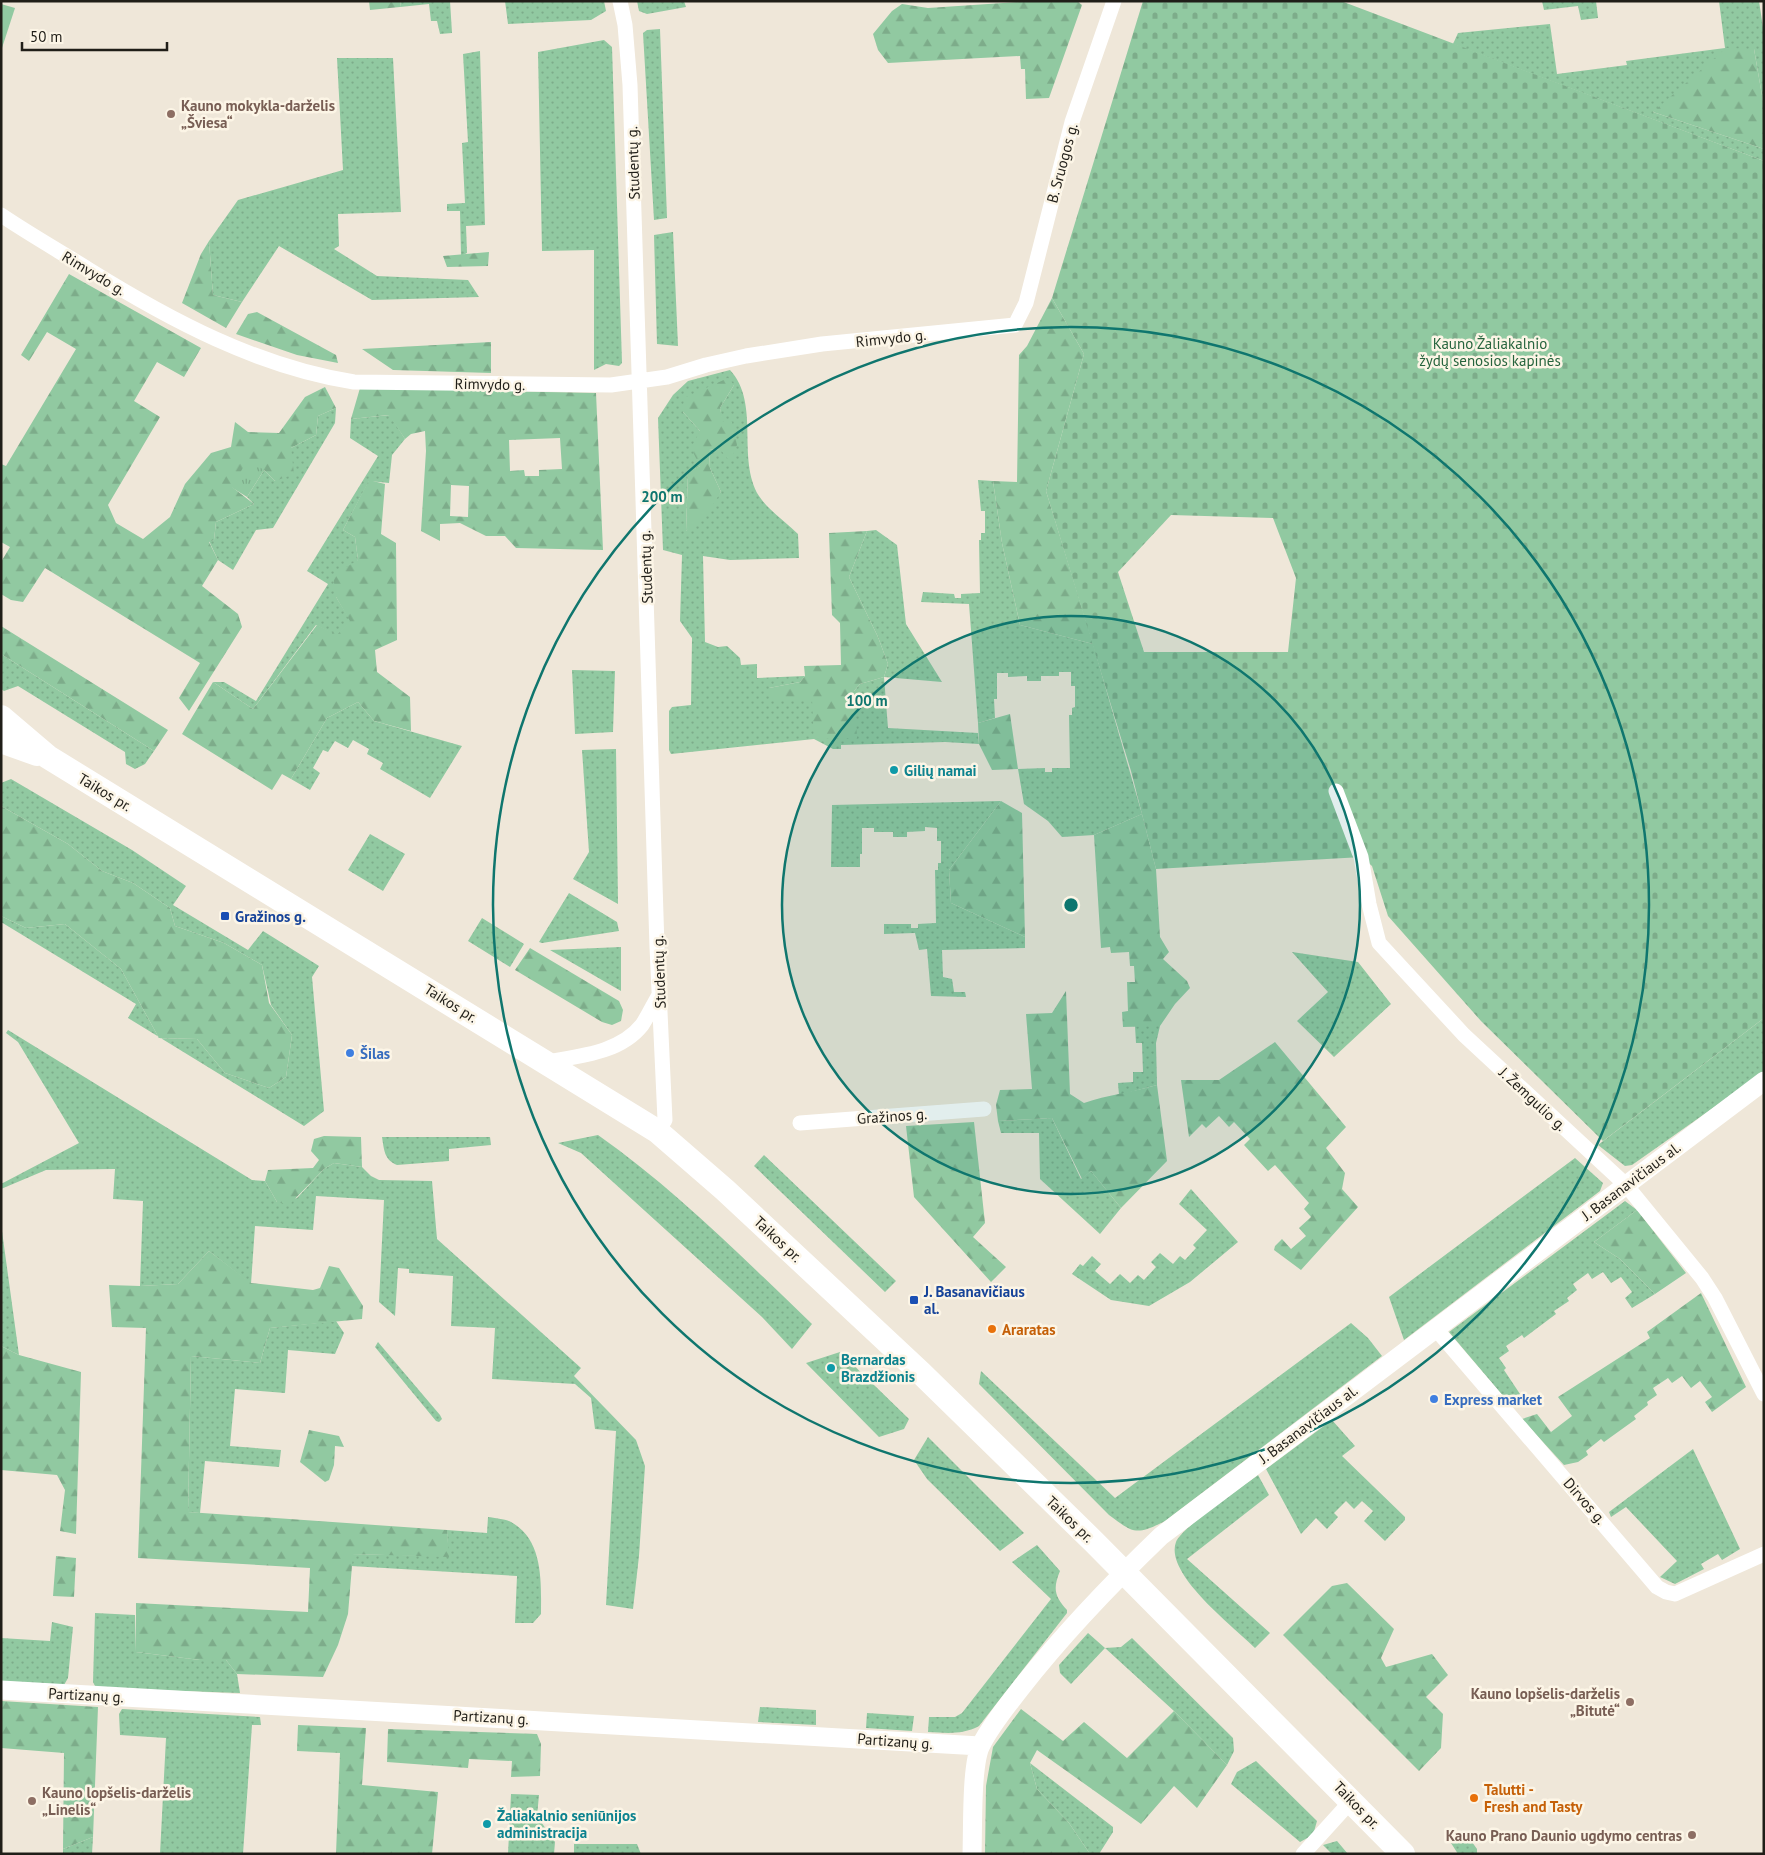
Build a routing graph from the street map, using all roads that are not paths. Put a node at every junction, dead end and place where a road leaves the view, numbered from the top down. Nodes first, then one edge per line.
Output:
1 (620, 1) edge
2 (1114, 1) edge
3 (1, 215) edge
4 (1015, 325) joint
5 (640, 381) junction
6 (1, 717) edge
7 (1, 741) edge
8 (48, 757) junction
9 (1336, 791) dead end
10 (659, 995) junction
11 (547, 1062) junction
12 (1764, 1081) edge
13 (984, 1109) dead end
14 (800, 1123) dead end
15 (657, 1132) junction
16 (1626, 1185) junction
17 (1435, 1328) junction
18 (1764, 1394) edge
19 (1764, 1554) edge
20 (1124, 1572) junction
21 (1, 1690) edge
22 (980, 1746) junction
23 (1352, 1800) junction
24 (972, 1854) edge
25 (1303, 1854) edge
26 (1403, 1854) edge

1 - 5 street, Studentų g.
2 - 4 street, B. Sruogos g.
3 - 5 street, Rimvydo g.
4 - 5 street, Rimvydo g.
5 - 10 street, Studentų g.
6 - 8 main road, Taikos pr.
7 - 8 main road, Taikos pr.
8 - 11 main road, Taikos pr.
9 - 16 street, J. Žemgulio g.
10 - 11 street
10 - 15 street, Studentų g.
11 - 15 main road, Taikos pr.
12 - 16 street, J. Basanavičiaus al.
13 - 14 street, Gražinos g.
15 - 20 main road, Taikos pr.
16 - 17 street, J. Basanavičiaus al.
16 - 18 street, J. Žemgulio g.
17 - 19 street, Dirvos g.
17 - 20 street, J. Basanavičiaus al.
20 - 22 street, J. Basanavičiaus al.
20 - 23 main road, Taikos pr.
21 - 22 street, Partizanų g.
22 - 24 street, J. Basanavičiaus al.
23 - 25 street
23 - 26 main road, Taikos pr.

